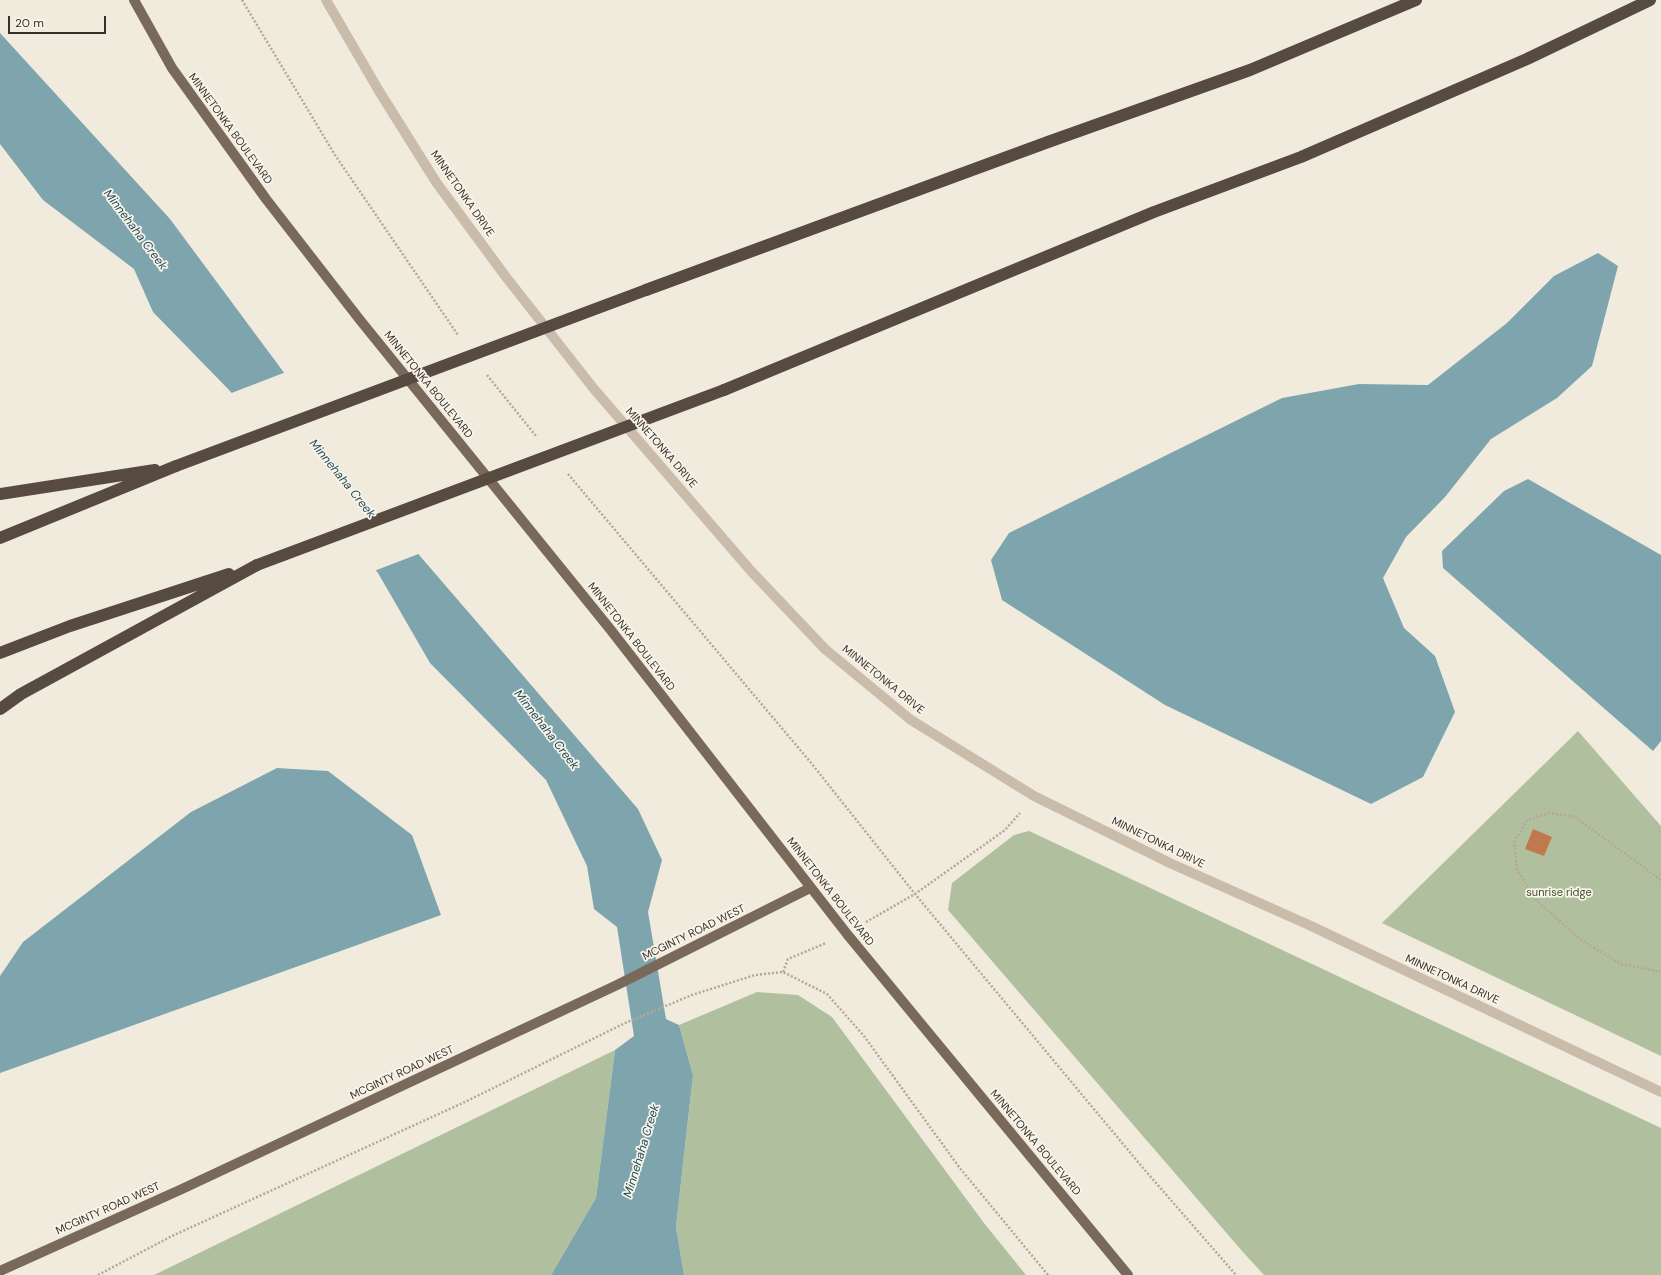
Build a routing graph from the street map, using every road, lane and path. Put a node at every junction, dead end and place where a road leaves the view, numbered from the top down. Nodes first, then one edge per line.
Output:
1 (134, 0) edge
2 (242, 0) edge
3 (1416, 0) edge
4 (1650, 0) edge
5 (328, 1) edge
6 (459, 337) dead end
7 (483, 369) dead end
8 (537, 438) dead end
9 (176, 466) junction
10 (568, 474) dead end
11 (0, 494) edge
12 (0, 538) edge
13 (257, 565) junction
14 (0, 653) edge
15 (0, 709) edge
16 (1034, 796) junction
17 (1661, 880) edge
18 (810, 888) junction
19 (915, 894) junction
20 (1661, 972) edge
21 (1661, 1092) edge
22 (0, 1271) edge
23 (98, 1275) edge
24 (1048, 1275) edge
25 (1128, 1275) edge
26 (1236, 1275) edge

1 - 18 main road, MINNETONKA BOULEVARD
2 - 6 path
3 - 9 highway, bridge
4 - 13 highway, bridge
5 - 16 street, MINNETONKA DRIVE
7 - 8 path
9 - 11 highway
9 - 12 highway
10 - 19 path
13 - 14 highway
13 - 15 highway
16 - 19 path
16 - 21 street, MINNETONKA DRIVE
17 - 20 path
18 - 22 main road, MCGINTY ROAD WEST
18 - 25 main road, MINNETONKA BOULEVARD
19 - 26 path
23 - 24 path

